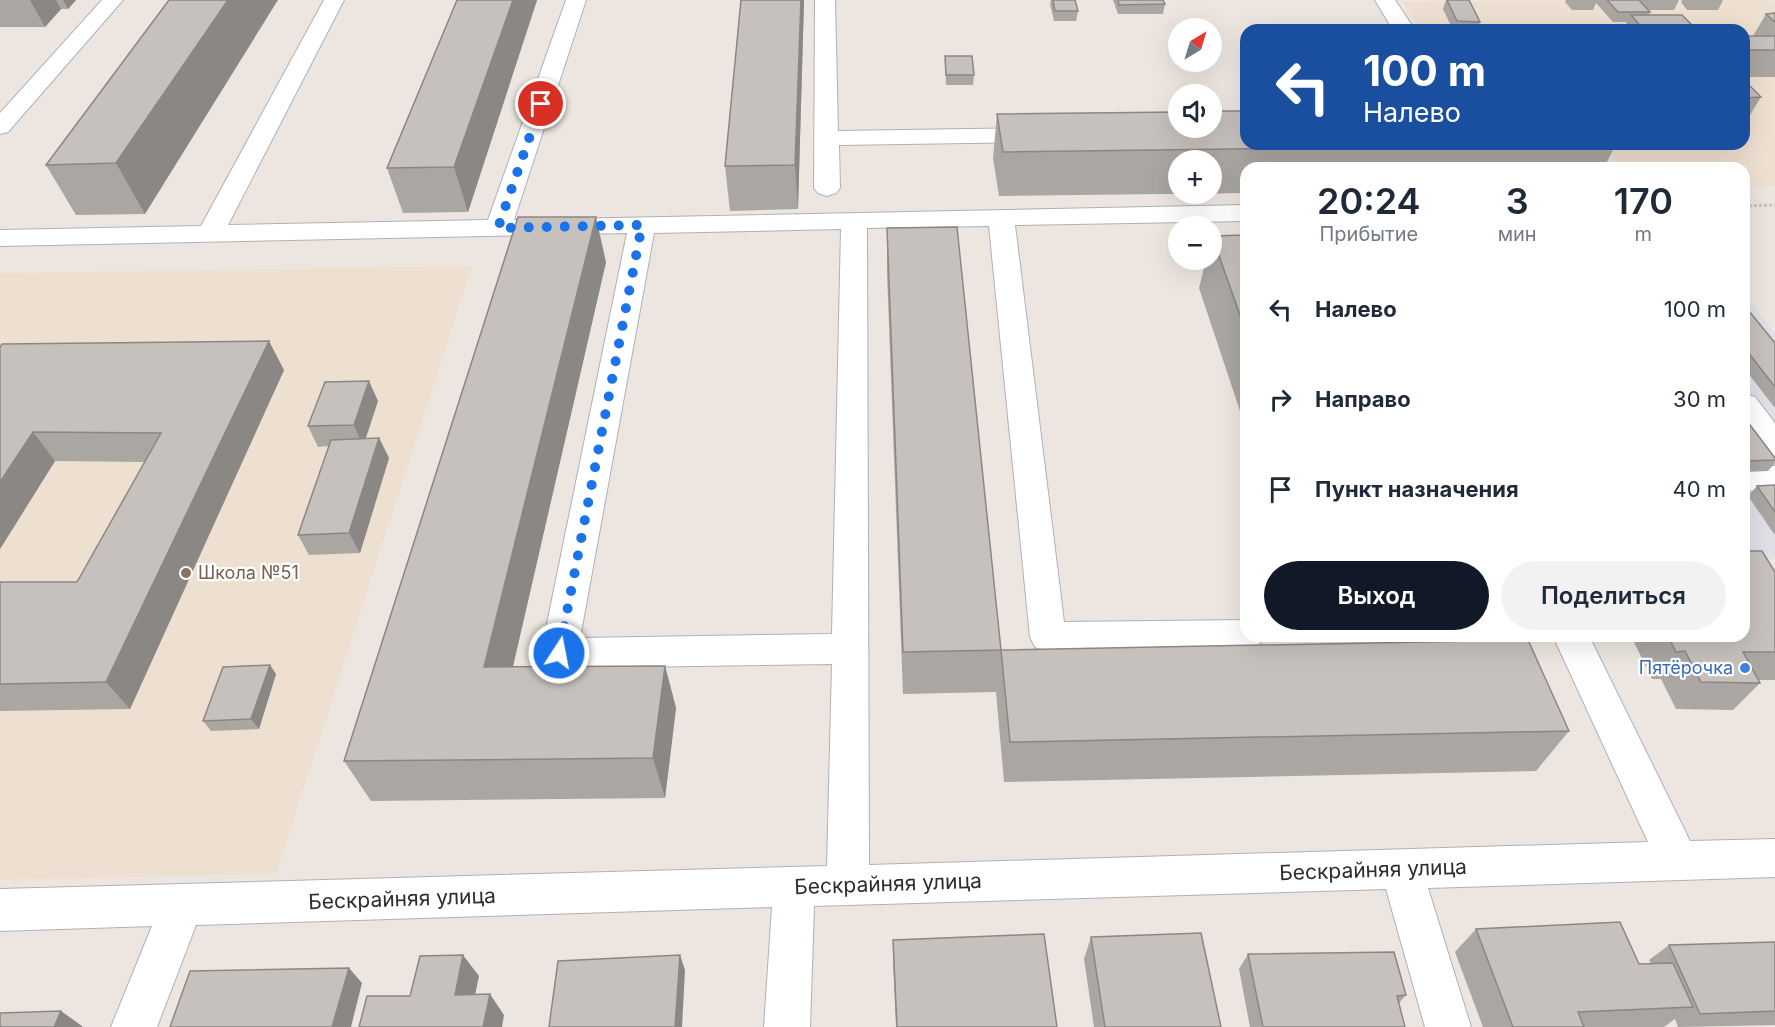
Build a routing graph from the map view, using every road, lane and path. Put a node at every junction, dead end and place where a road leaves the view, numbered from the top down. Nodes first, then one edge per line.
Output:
1 (113, 0) edge
2 (334, 0) edge
3 (576, 0) edge
4 (825, 0) edge
5 (1385, 0) edge
6 (1400, 24) edge
7 (3, 120) edge
8 (1060, 135) edge
9 (826, 138) junction
10 (827, 188) dead end
11 (1750, 206) edge
12 (1775, 206) edge
13 (1240, 213) edge
14 (1001, 218) junction
15 (854, 221) junction
16 (642, 225) junction
17 (498, 228) junction
18 (210, 234) junction
19 (0, 238) edge
20 (1750, 412) edge
21 (1775, 446) edge
22 (1775, 478) edge
23 (1750, 479) edge
24 (1240, 635) edge
25 (1574, 642) edge
26 (850, 649) junction
27 (1775, 858) edge
28 (1678, 861) junction
29 (1401, 869) junction
30 (848, 886) junction
31 (794, 887) junction
32 (182, 905) junction
33 (0, 910) edge
34 (134, 1027) edge
35 (788, 1027) edge
36 (1448, 1027) edge

1 - 7 street
2 - 18 street
3 - 17 street
4 - 9 street
5 - 6 street
8 - 9 street
9 - 10 street
11 - 12 path
13 - 14 street
14 - 15 street
14 - 24 street
15 - 16 street
15 - 26 street
16 - 17 street
16 - 26 street
17 - 18 street
18 - 19 street
20 - 21 street
22 - 23 street
25 - 28 street
26 - 30 street
27 - 28 street, Бескрайняя улица
28 - 29 street, Бескрайняя улица
29 - 30 street, Бескрайняя улица
29 - 36 street
30 - 31 street, Бескрайняя улица
31 - 32 street, Бескрайняя улица
31 - 35 street
32 - 33 street, Бескрайняя улица
32 - 34 street

